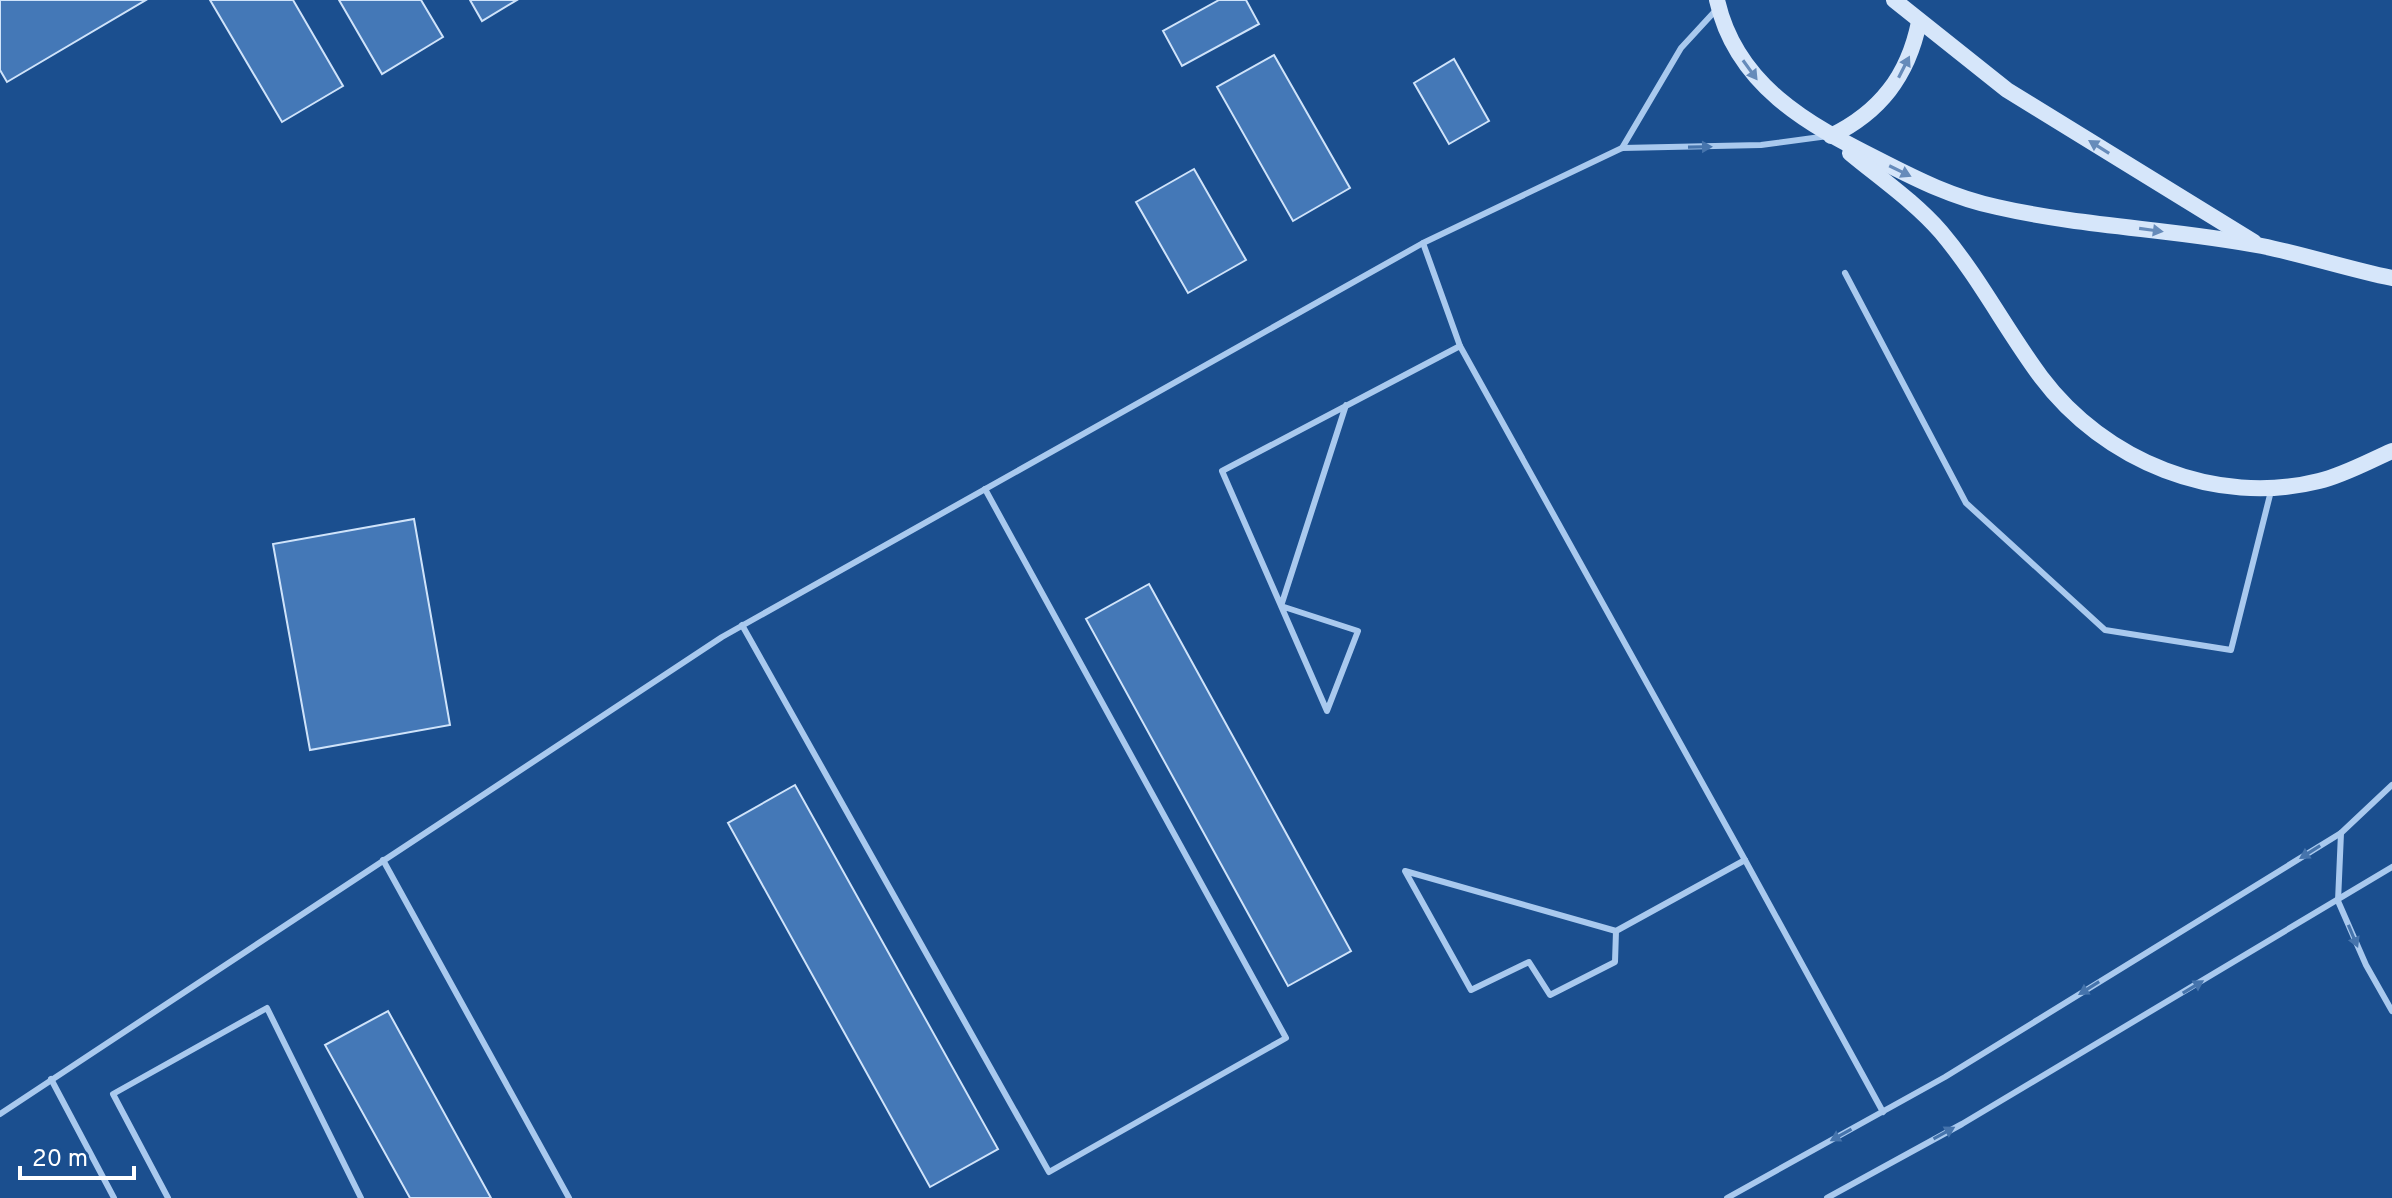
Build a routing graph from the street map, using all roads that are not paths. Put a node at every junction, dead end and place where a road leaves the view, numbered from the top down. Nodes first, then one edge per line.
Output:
1 (1894, 0) edge
2 (1721, 2) edge
3 (1919, 22) junction
4 (1831, 136) junction
5 (1622, 148) junction
6 (1423, 243) junction
7 (2261, 246) junction
8 (1845, 273) dead end
9 (2392, 278) edge
10 (1460, 346) junction
11 (1346, 405) junction
12 (2392, 451) edge
13 (2272, 488) junction
14 (985, 489) junction
15 (1281, 606) junction
16 (742, 625) junction
17 (2392, 785) edge
18 (2341, 833) junction
19 (383, 860) junction
20 (1745, 860) junction
21 (2392, 867) edge
22 (2338, 901) junction
23 (1616, 931) junction
24 (2392, 1011) edge
25 (51, 1079) junction
26 (1883, 1112) junction
27 (0, 1114) edge
28 (114, 1198) edge
29 (168, 1198) edge
30 (361, 1198) edge
31 (569, 1198) edge
32 (1727, 1198) edge
33 (1827, 1198) edge

1 - 3 main road
2 -> 4 main road
2 - 5 lane
4 -> 3 main road
7 -> 3 main road
5 -> 4 lane
4 -> 7 main road
4 - 13 main road
5 - 6 lane
6 - 10 lane
6 - 14 lane
7 - 9 main road
8 - 13 lane
10 - 11 lane
10 - 20 lane
11 - 15 lane
11 - 15 lane
12 - 13 main road
14 - 16 lane
14 - 16 lane
15 - 15 lane
16 - 19 lane
17 - 18 lane
18 - 22 lane
18 -> 26 lane
19 - 25 lane
19 - 31 lane
20 - 23 lane
20 - 26 lane
21 - 22 lane
22 -> 24 lane
33 -> 22 lane
23 - 23 lane
25 - 27 lane
25 - 28 lane
26 -> 32 lane
29 - 30 lane

